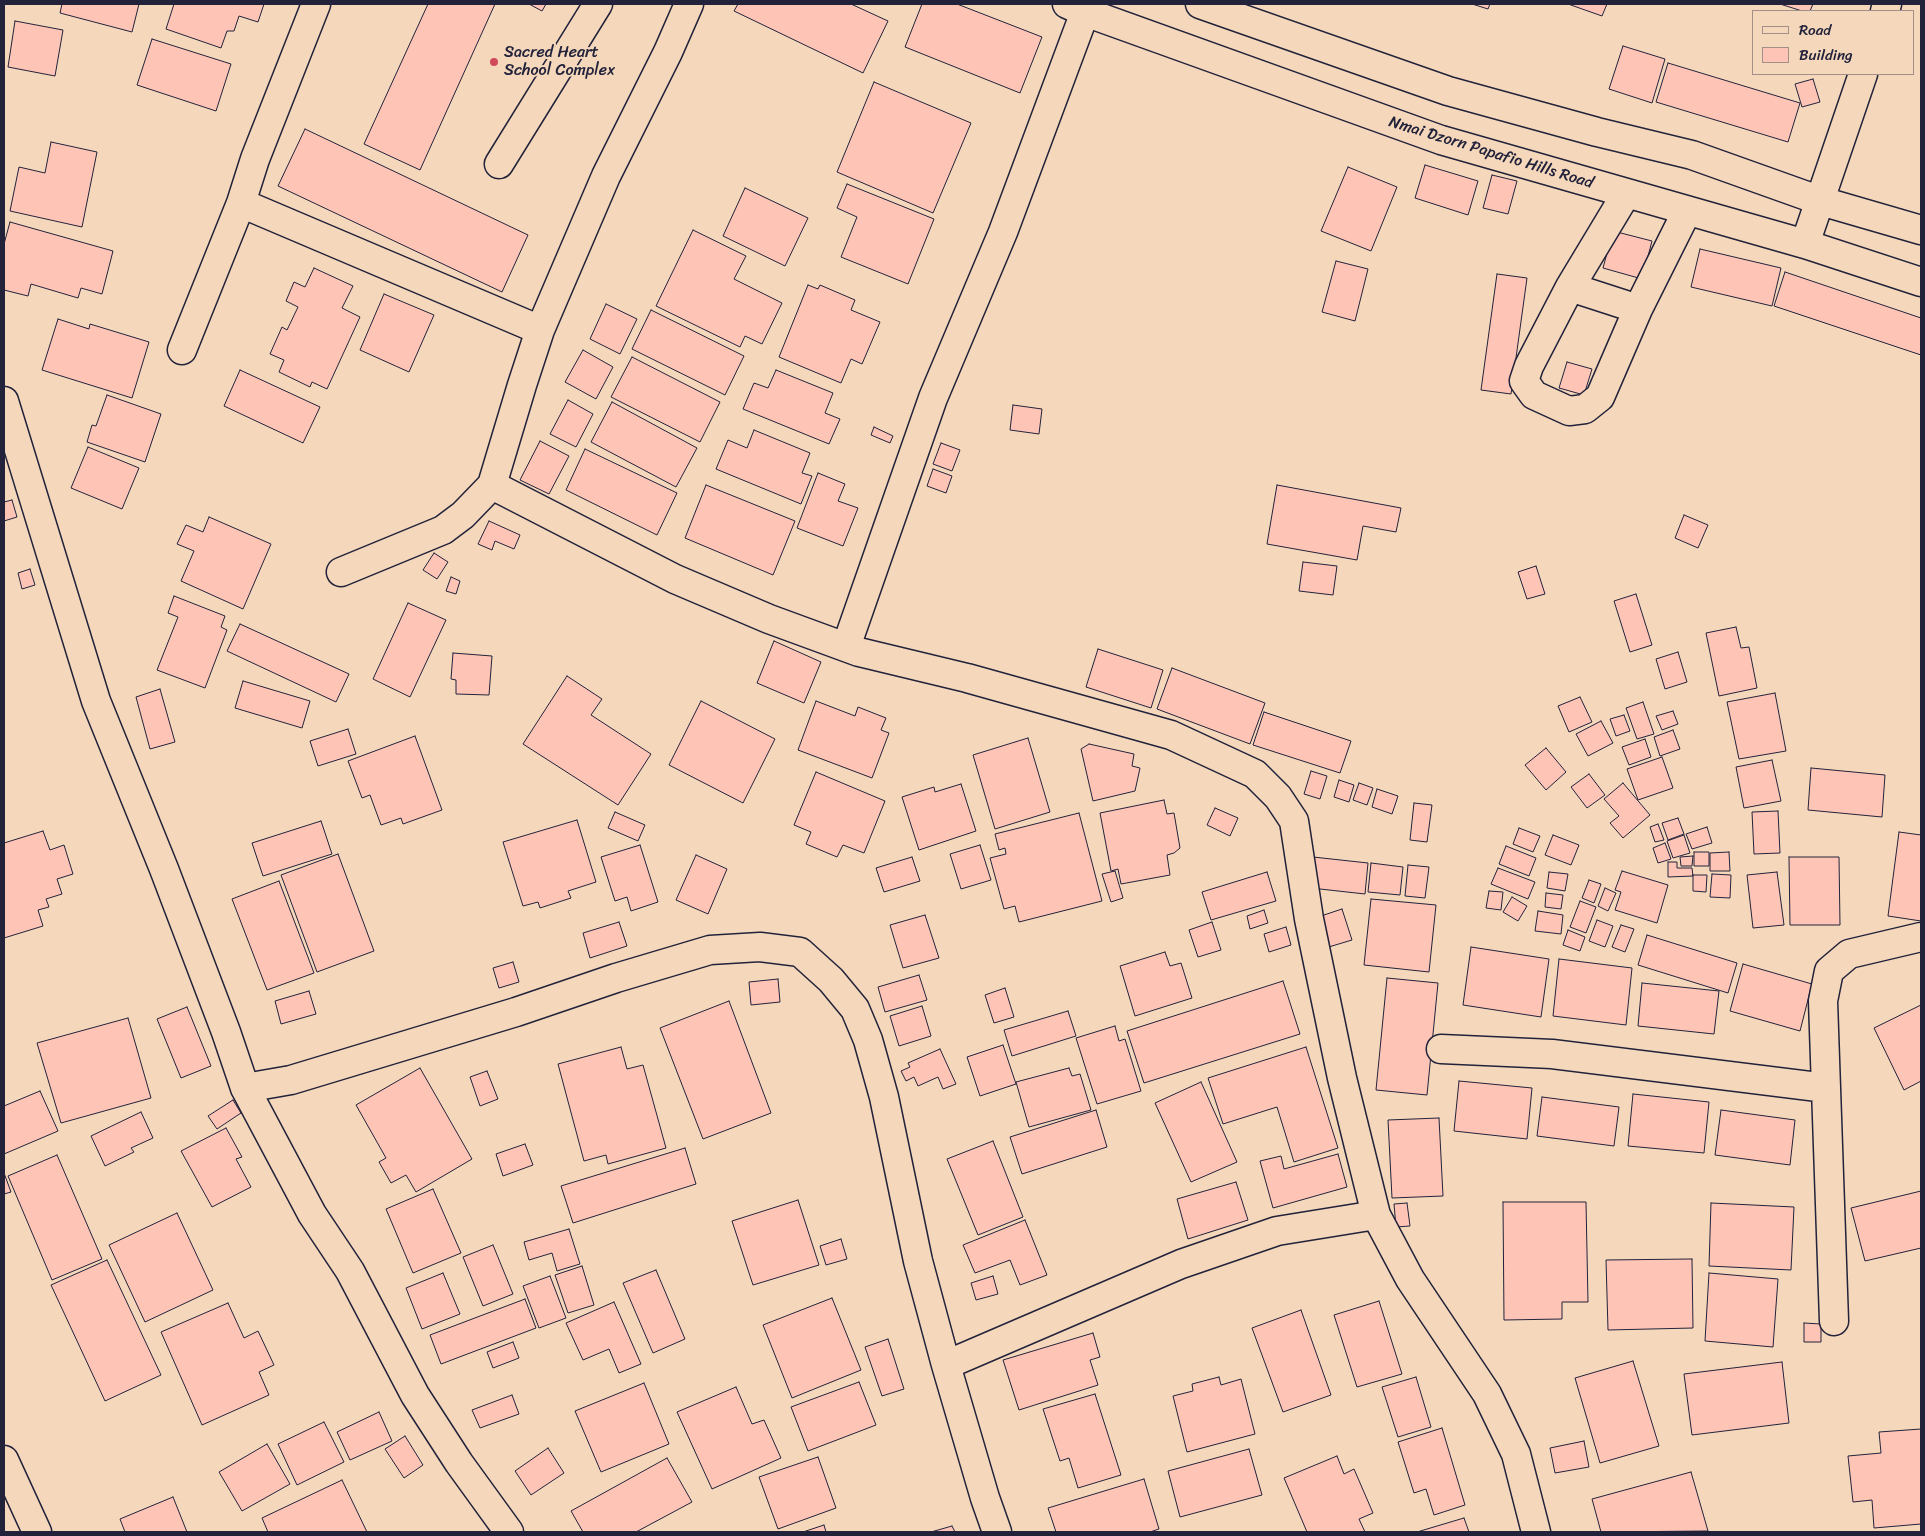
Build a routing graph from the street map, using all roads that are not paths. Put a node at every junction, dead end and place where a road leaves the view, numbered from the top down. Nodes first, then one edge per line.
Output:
1 (316, 4) edge
2 (598, 4) edge
3 (689, 4) edge
4 (1200, 4) edge
5 (1076, 8) edge
6 (1863, 75) edge
7 (499, 164) dead end
8 (1626, 194) junction
9 (1821, 201) junction
10 (242, 203) junction
11 (1687, 211) junction
12 (1921, 230) edge
13 (1805, 244) junction
14 (1921, 282) edge
15 (1570, 287) junction
16 (1638, 309) junction
17 (540, 330) junction
18 (182, 350) dead end
19 (4, 401) edge
20 (492, 486) junction
21 (341, 572) dead end
22 (846, 647) junction
23 (1921, 937) edge
24 (1441, 1049) dead end
25 (245, 1088) junction
26 (1826, 1088) junction
27 (1376, 1215) junction
28 (1834, 1321) dead end
29 (946, 1365) junction
30 (4, 1460) edge
31 (37, 1532) edge
32 (509, 1532) edge
33 (997, 1532) edge
34 (1536, 1532) edge

1 - 10 street
2 - 7 street
3 - 17 street
4 - 9 street
5 - 8 street, Nmai Dzorn Papafio Hills Road
5 - 22 street
6 - 9 street
8 - 11 street, Nmai Dzorn Papafio Hills Road
8 - 15 street
9 - 12 street
9 - 13 street
10 - 17 street
10 - 18 street
11 - 13 street, Nmai Dzorn Papafio Hills Road
11 - 16 street
13 - 14 street, Nmai Dzorn Papafio Hills Road
15 - 16 street
15 - 16 street
17 - 20 street
19 - 25 street
20 - 21 street
20 - 22 street
22 - 27 street
23 - 26 street
24 - 26 street
25 - 29 street
25 - 32 street
26 - 28 street
27 - 29 street
27 - 34 street
29 - 33 street
30 - 31 street

